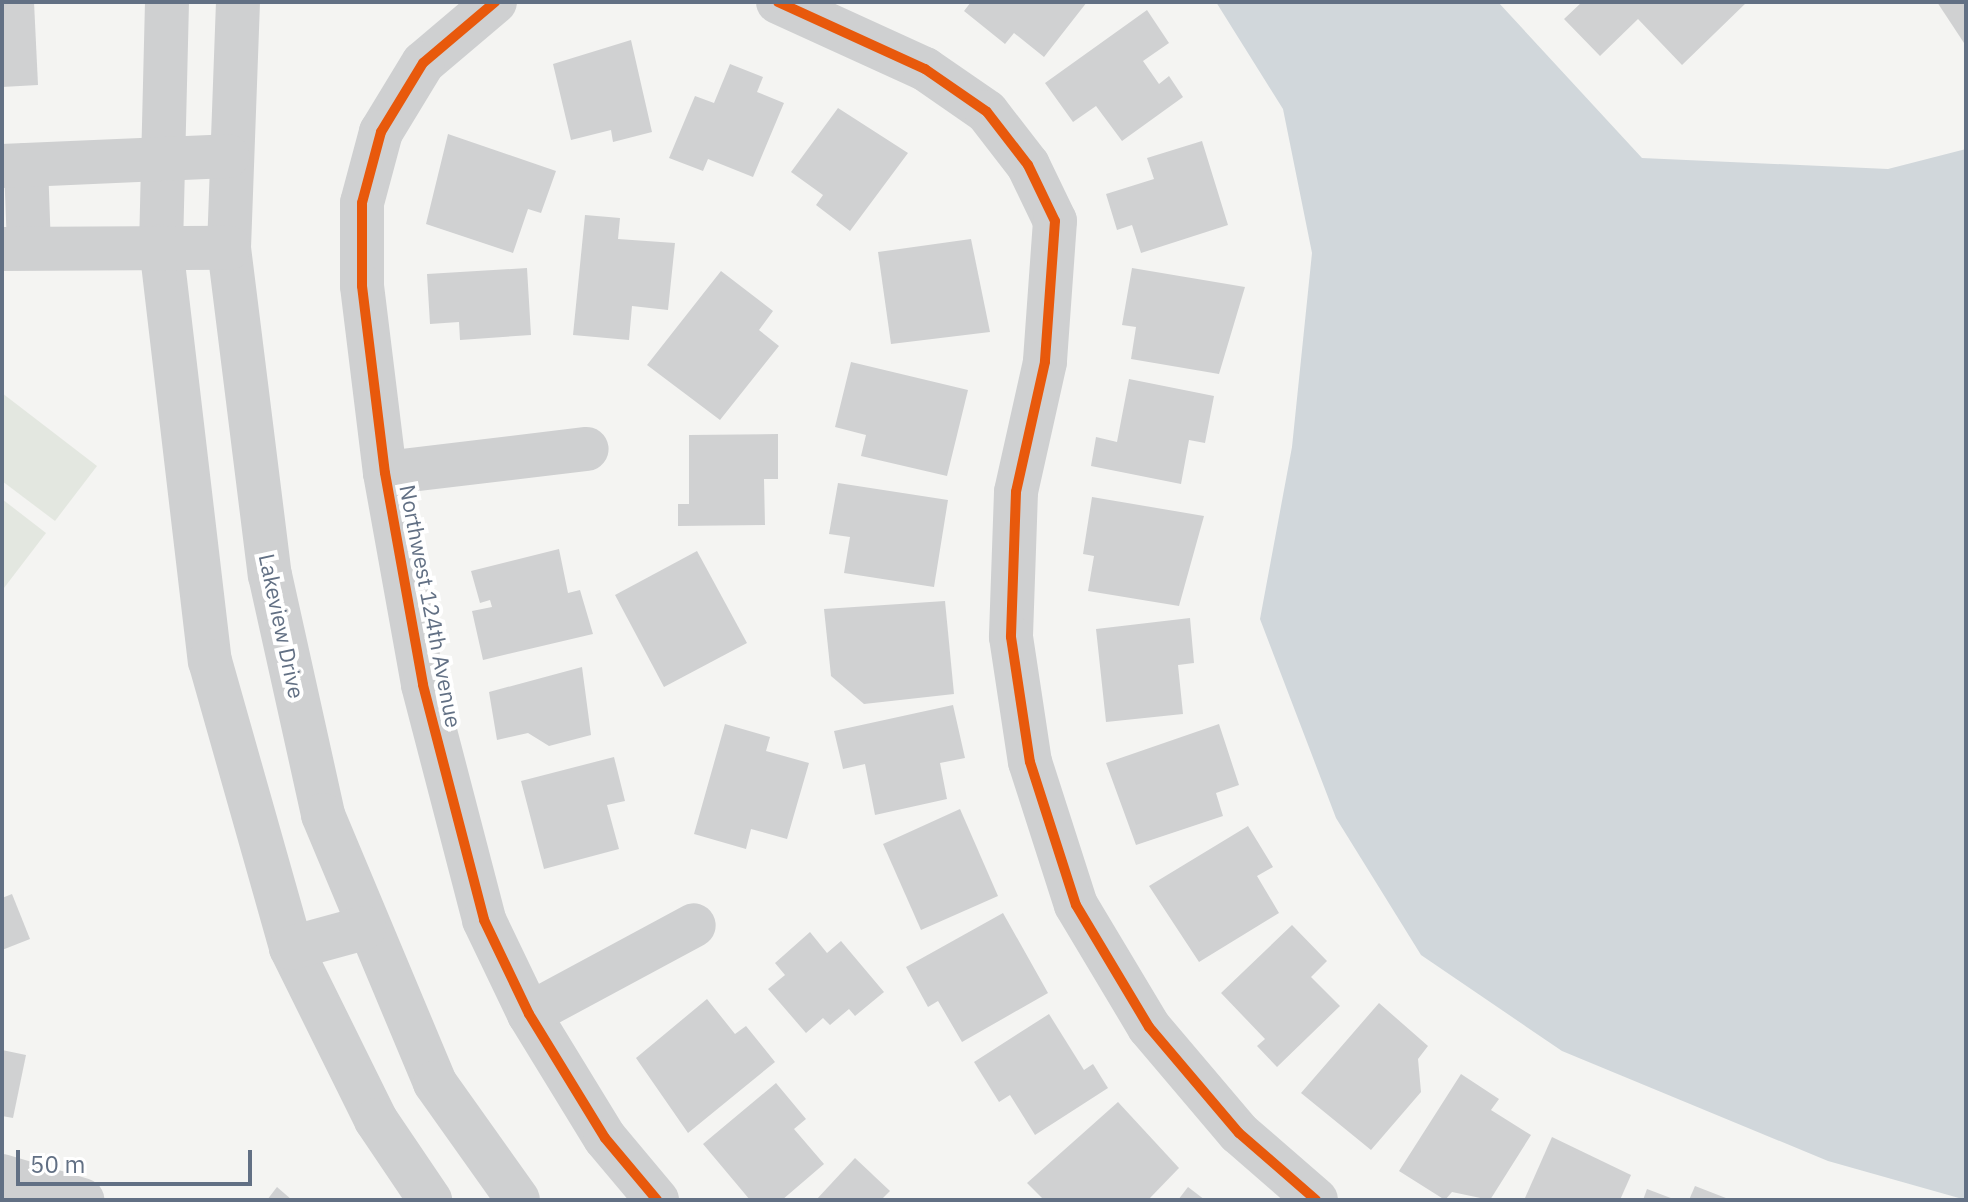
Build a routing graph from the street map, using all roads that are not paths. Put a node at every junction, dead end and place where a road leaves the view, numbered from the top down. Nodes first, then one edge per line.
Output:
1 (167, 2) edge
2 (238, 2) edge
3 (778, 2) edge
4 (490, 4) edge
5 (228, 156) junction
6 (160, 159) junction
7 (14, 166) edge
8 (161, 246) junction
9 (229, 248) junction
10 (16, 249) edge
11 (587, 449) dead end
12 (385, 473) junction
13 (694, 925) dead end
14 (364, 928) junction
15 (291, 948) junction
16 (529, 1014) junction
17 (2, 1176) edge
18 (82, 1200) edge
19 (430, 1200) edge
20 (518, 1200) edge
21 (657, 1200) edge
22 (1316, 1200) edge

1 - 6 street
2 - 5 street, Lakeview Drive
3 - 22 street
4 - 12 street, Northwest 124th Avenue
5 - 6 street
5 - 9 street, Lakeview Drive
6 - 7 street
6 - 8 street
7 - 10 street
8 - 9 street
8 - 10 street
8 - 15 street
9 - 14 street, Lakeview Drive
11 - 12 street
12 - 16 street, Northwest 124th Avenue
13 - 16 street
14 - 15 street
14 - 20 street, Lakeview Drive
15 - 19 street
16 - 21 street, Northwest 124th Avenue
17 - 18 street

